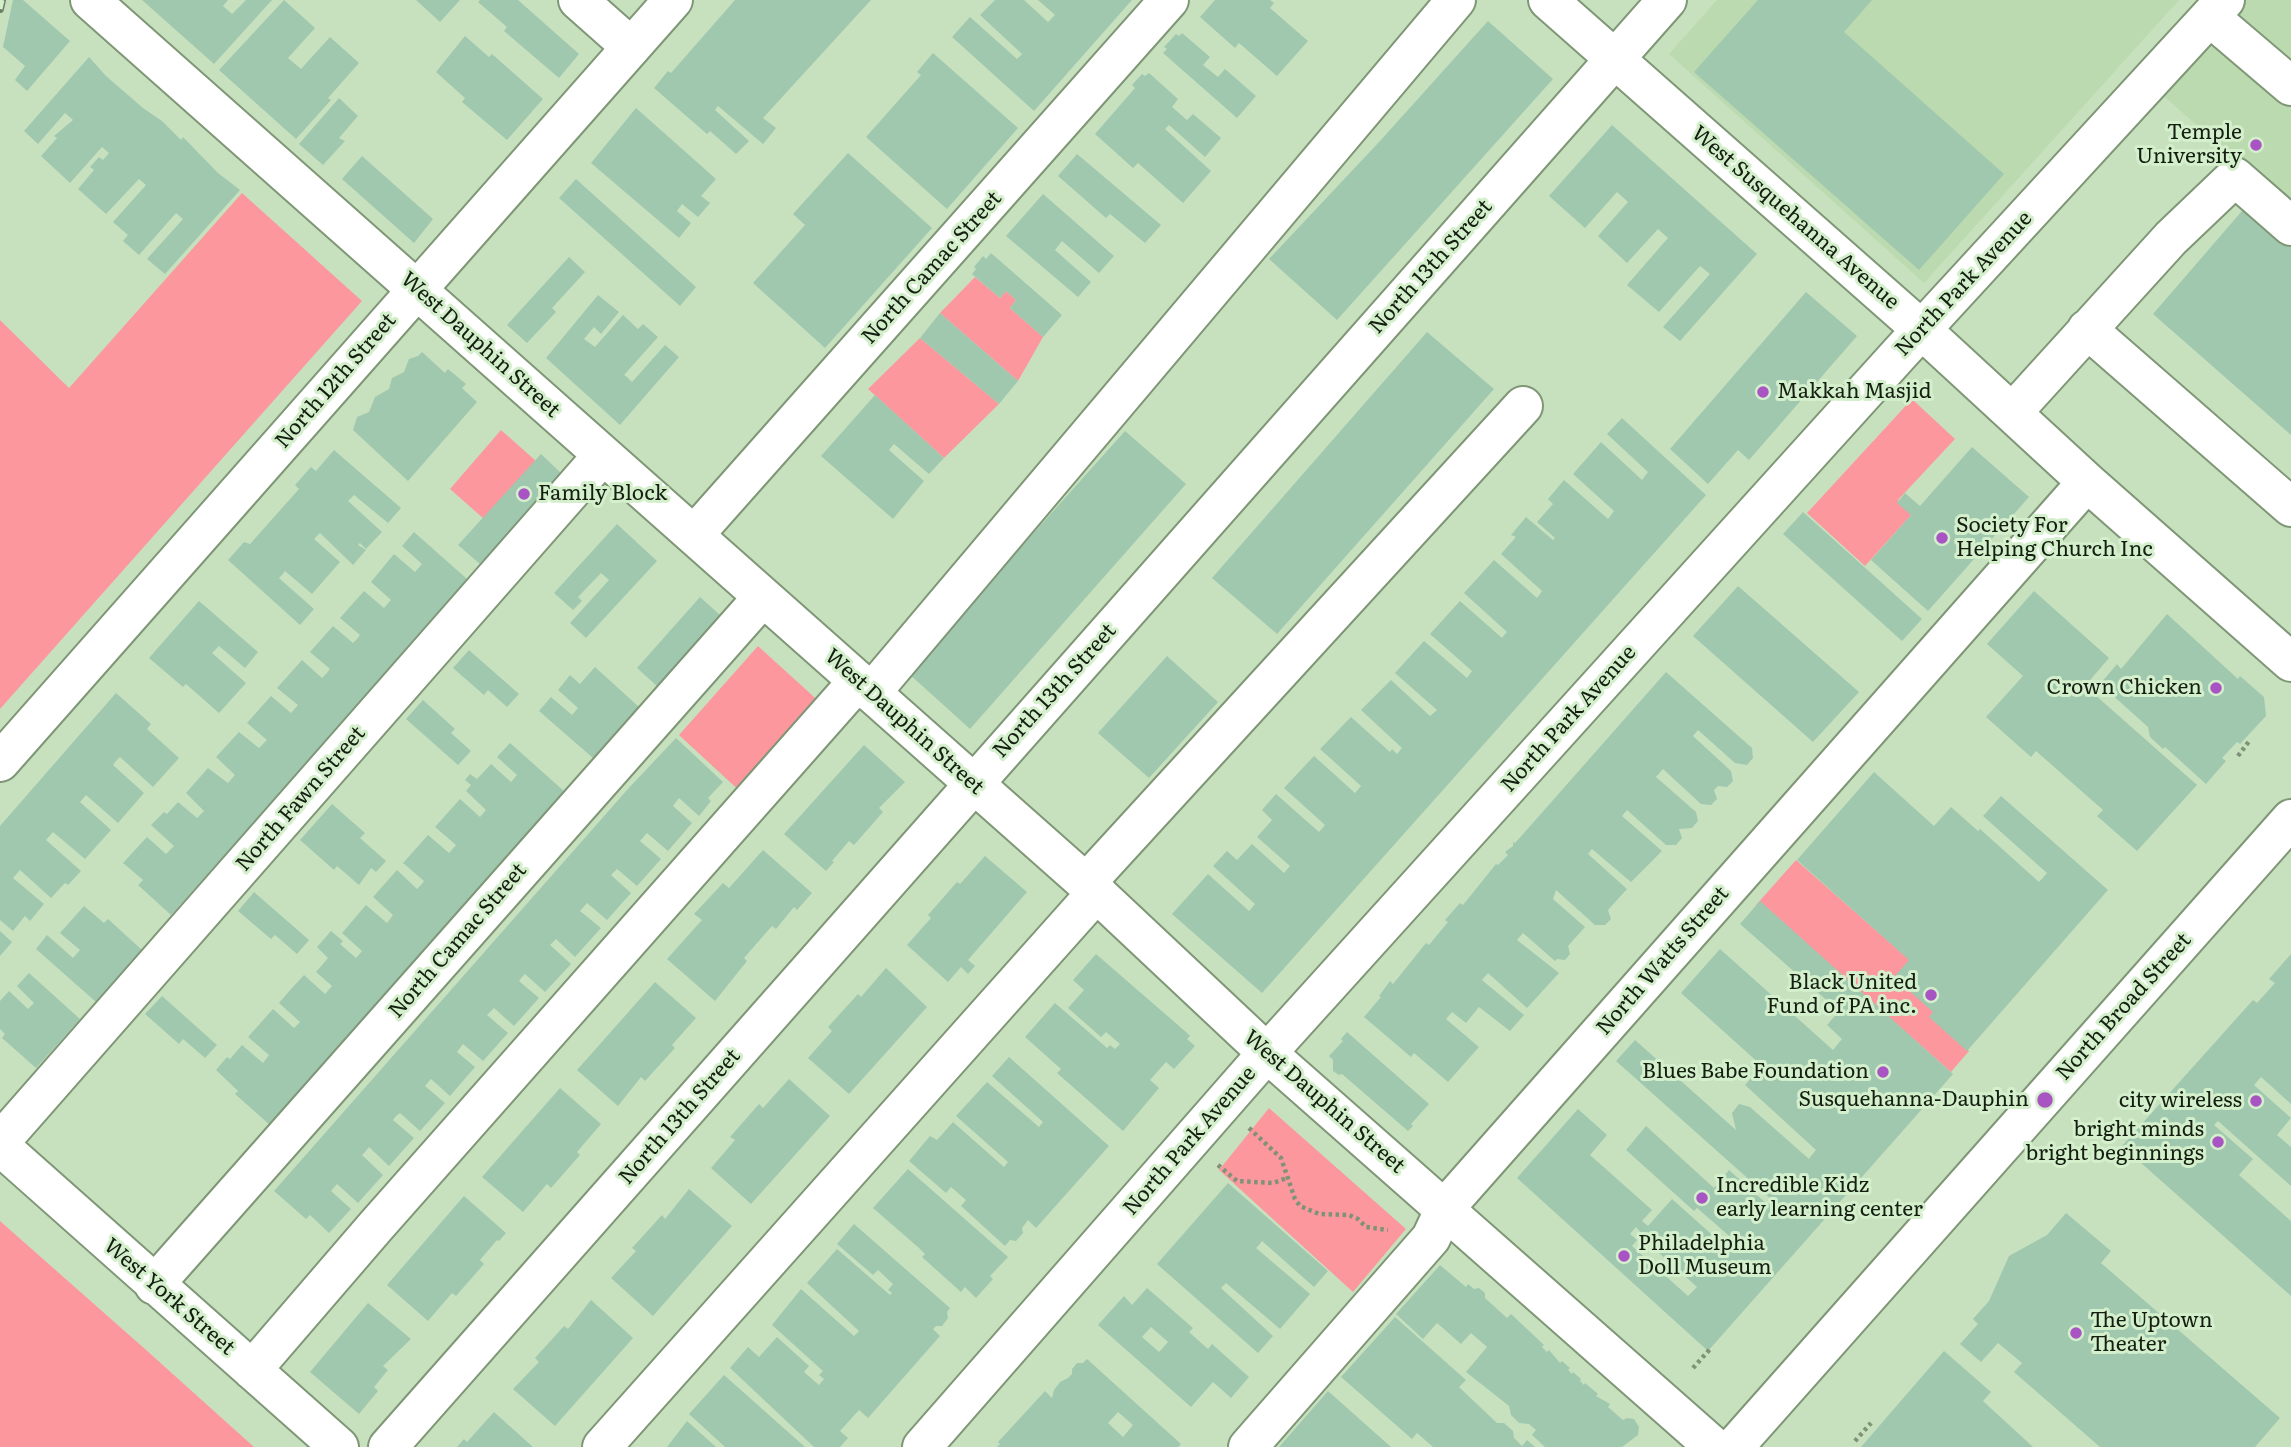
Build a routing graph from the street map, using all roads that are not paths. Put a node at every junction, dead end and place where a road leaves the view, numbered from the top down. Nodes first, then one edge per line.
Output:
1 (90, 0) edge
2 (578, 0) edge
3 (673, 0) edge
4 (1170, 0) edge
5 (1456, 0) edge
6 (1548, 0) edge
7 (1667, 0) edge
8 (2218, 8) edge
9 (631, 47) junction
10 (1615, 59) junction
11 (2291, 86) edge
12 (2291, 226) edge
13 (417, 289) junction
14 (2087, 329) junction
15 (1922, 330) junction
16 (1523, 406) dead end
17 (2012, 413) junction
18 (603, 455) junction
19 (2087, 482) junction
20 (2291, 507) edge
21 (694, 535) junction
22 (763, 597) junction
23 (2291, 662) edge
24 (865, 687) junction
25 (0, 762) edge
26 (974, 783) junction
27 (2291, 819) edge
28 (1091, 887) junction
29 (1267, 1053) junction
30 (0, 1144) edge
31 (1445, 1208) junction
32 (154, 1285) junction
33 (252, 1370) junction
34 (339, 1447) edge
35 (388, 1447) edge
36 (602, 1447) edge
37 (922, 1447) edge
38 (1248, 1447) edge
39 (1714, 1447) edge
40 (1734, 1447) edge

1 - 13 street, West Dauphin Street
2 - 9 street
3 - 9 street, North 12th Street
4 - 21 street, North Camac Street
5 - 24 street
6 - 10 street, West Susquehanna Avenue
7 - 10 street, North 13th Street
8 - 11 street
8 - 15 street, North Park Avenue
9 - 13 street, North 12th Street
10 - 15 street, West Susquehanna Avenue
10 - 26 street, North 13th Street
12 - 14 street
13 - 18 street, West Dauphin Street
13 - 25 street, North 12th Street
14 - 17 street
14 - 20 street
15 - 17 street, West Susquehanna Avenue
15 - 29 street, North Park Avenue
16 - 28 street
17 - 19 street, West Susquehanna Avenue
18 - 21 street, West Dauphin Street
18 - 30 street, North Fawn Street
19 - 23 street, West Susquehanna Avenue
19 - 31 street, North Watts Street
21 - 22 street, West Dauphin Street
22 - 24 street, West Dauphin Street
22 - 32 street, North Camac Street
24 - 26 street, West Dauphin Street
24 - 33 street
26 - 28 street, West Dauphin Street
26 - 35 street, North 13th Street
27 - 40 street, North Broad Street
28 - 29 street, West Dauphin Street
28 - 36 street
29 - 31 street, West Dauphin Street
29 - 37 street, North Park Avenue
30 - 32 street, West York Street
31 - 38 street, North Watts Street
31 - 39 street, West Dauphin Street
32 - 33 street, West York Street
33 - 34 street, West York Street

